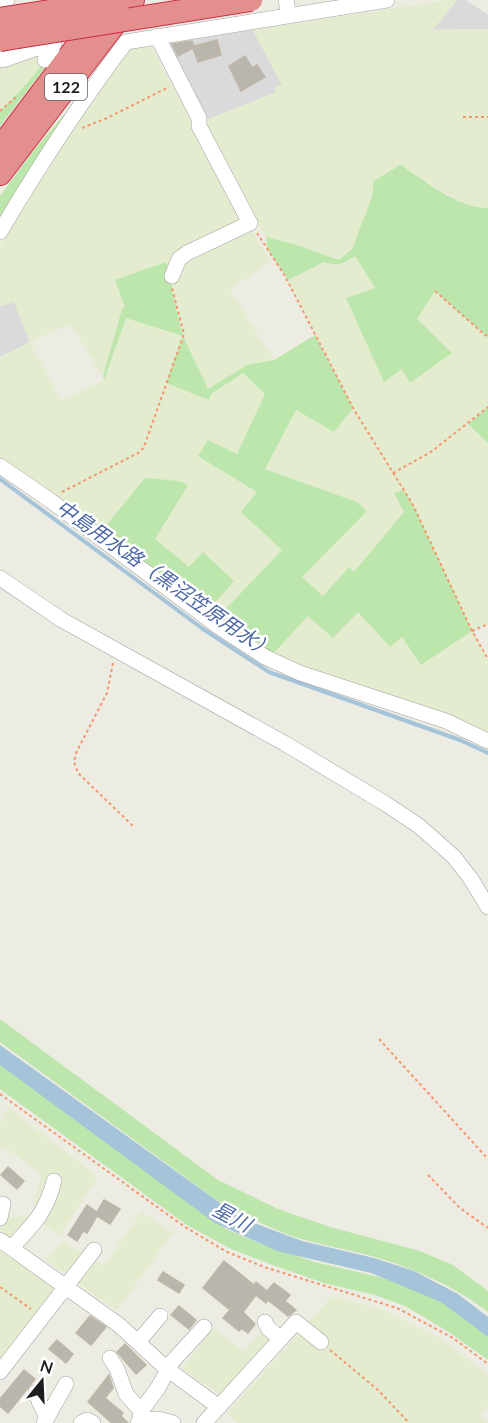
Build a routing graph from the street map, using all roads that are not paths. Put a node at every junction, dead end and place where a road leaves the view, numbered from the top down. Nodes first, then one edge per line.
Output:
1 (7, 0) edge
2 (48, 0) edge
3 (113, 0) edge
4 (120, 0) edge
5 (133, 0) edge
6 (251, 0) edge
7 (286, 0) edge
8 (387, 0) edge
9 (0, 1) edge
10 (289, 16) junction
11 (0, 19) edge
12 (157, 36) junction
13 (0, 40) edge
14 (0, 58) edge
15 (0, 148) edge
16 (0, 174) edge
17 (0, 232) edge
18 (172, 276) road end
19 (0, 466) edge
20 (0, 578) edge
21 (488, 741) edge
22 (488, 907) edge
23 (54, 1181) dead end
24 (6, 1244) edge
25 (94, 1250) dead end
26 (66, 1287) junction
27 (160, 1316) dead end
28 (265, 1322) dead end
29 (204, 1327) dead end
30 (281, 1339) junction
31 (138, 1342) junction
32 (321, 1342) road end
33 (110, 1358) dead end
34 (167, 1369) junction
35 (0, 1372) edge
36 (66, 1384) dead end
37 (36, 1392) dead end
38 (219, 1407) junction
39 (139, 1418) edge
40 (45, 1420) edge
41 (81, 1423) edge
42 (93, 1423) edge
43 (173, 1423) edge
44 (204, 1423) edge

1 - 9 street
2 - 14 street
3 - 15 highway, 122
4 - 11 highway, bridge
5 - 16 highway, 122
6 - 13 highway, bridge
7 - 10 street
8 - 10 street
10 - 12 street
12 - 17 street
12 - 18 street
19 - 21 street
20 - 22 street
23 - 24 street
24 - 26 street
25 - 26 street
26 - 31 street
26 - 35 street
27 - 31 street
28 - 30 street
29 - 34 street
30 - 32 street
30 - 38 street
31 - 34 street
33 - 39 street
34 - 38 street
34 - 39 street
36 - 40 street
37 - 40 street
38 - 44 street
39 - 43 street
41 - 42 street

